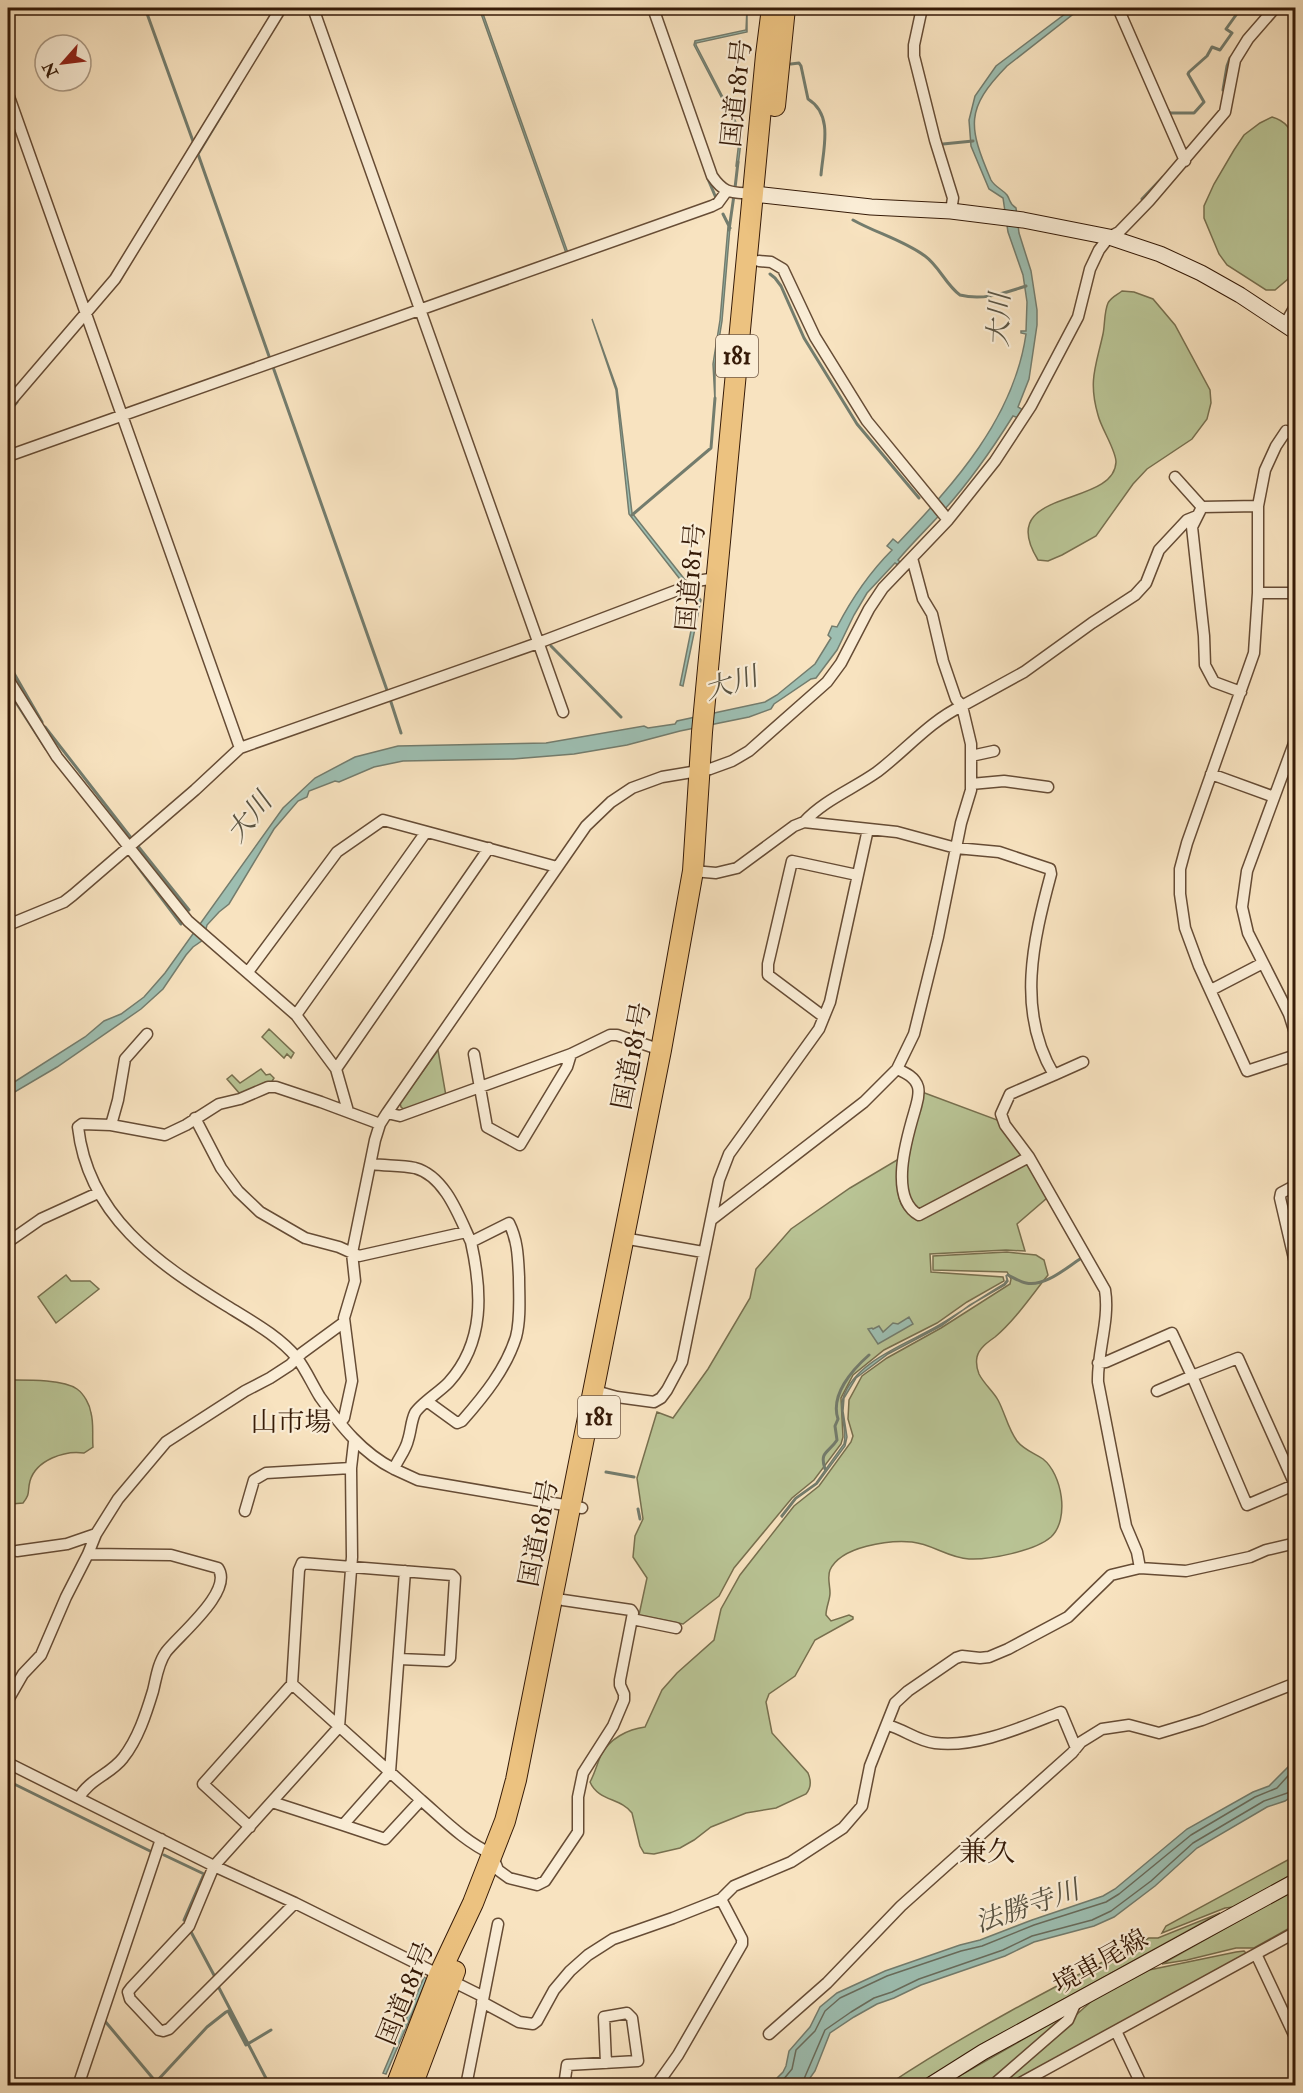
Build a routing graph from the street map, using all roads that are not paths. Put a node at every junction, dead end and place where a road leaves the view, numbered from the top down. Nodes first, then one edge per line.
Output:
1 (281, 8) edge
2 (313, 8) edge
3 (652, 8) edge
4 (772, 8) edge
5 (785, 8) edge
6 (922, 8) edge
7 (1118, 8) edge
8 (1275, 8) edge
9 (8, 94) edge
10 (1185, 161) junction
11 (726, 192) junction
12 (760, 195) junction
13 (951, 211) junction
14 (1109, 237) junction
15 (759, 261) junction
16 (1296, 305) edge
17 (420, 310) junction
18 (85, 314) junction
19 (1290, 328) edge
20 (8, 404) edge
21 (122, 416) junction
22 (1296, 436) edge
23 (8, 456) edge
24 (1175, 477) dead end
25 (1258, 506) junction
26 (1200, 511) junction
27 (946, 517) junction
28 (912, 558) junction
29 (717, 578) junction
30 (1258, 593) junction
31 (1296, 593) edge
32 (538, 644) junction
33 (8, 679) edge
34 (1241, 692) junction
35 (711, 703) junction
36 (962, 706) junction
37 (563, 712) dead end
38 (1296, 738) edge
39 (240, 747) junction
40 (994, 751) dead end
41 (971, 756) junction
42 (705, 770) junction
43 (1211, 774) junction
44 (971, 784) junction
45 (1048, 788) dead end
46 (1274, 797) junction
47 (804, 822) junction
48 (868, 829) junction
49 (426, 832) junction
50 (130, 847) junction
51 (489, 848) junction
52 (956, 848) junction
53 (557, 867) junction
54 (696, 871) junction
55 (857, 875) junction
56 (8, 925) edge
57 (1263, 963) junction
58 (248, 972) junction
59 (1211, 990) junction
60 (296, 1015) junction
61 (824, 1017) junction
62 (147, 1034) dead end
63 (1296, 1036) edge
64 (661, 1050) junction
65 (474, 1054) dead end
66 (571, 1054) junction
67 (1296, 1055) edge
68 (1083, 1062) dead end
69 (336, 1069) junction
70 (897, 1069) junction
71 (1054, 1075) junction
72 (480, 1087) junction
73 (348, 1111) junction
74 (387, 1113) junction
75 (195, 1118) junction
76 (380, 1124) junction
77 (111, 1125) junction
78 (1029, 1157) junction
79 (372, 1164) junction
80 (1296, 1185) edge
81 (98, 1193) junction
82 (711, 1220) junction
83 (468, 1237) junction
84 (628, 1239) junction
85 (8, 1242) edge
86 (703, 1252) junction
87 (352, 1253) junction
88 (1296, 1267) edge
89 (343, 1323) junction
90 (297, 1358) junction
91 (1098, 1363) junction
92 (1192, 1376) junction
93 (1157, 1391) dead end
94 (597, 1392) junction
95 (428, 1402) junction
96 (340, 1423) junction
97 (354, 1442) junction
98 (351, 1468) junction
99 (394, 1469) junction
100 (1295, 1486) edge
101 (576, 1507) junction
102 (245, 1511) dead end
103 (96, 1534) junction
104 (1296, 1543) edge
105 (17, 1551) dead end
106 (88, 1554) junction
107 (350, 1567) junction
108 (1140, 1568) junction
109 (405, 1571) junction
110 (563, 1600) junction
111 (632, 1619) junction
112 (676, 1628) dead end
113 (399, 1659) junction
114 (1296, 1683) edge
115 (292, 1684) junction
116 (8, 1700) edge
117 (887, 1725) junction
118 (339, 1727) junction
119 (1076, 1748) junction
120 (8, 1763) edge
121 (390, 1772) junction
122 (79, 1798) junction
123 (422, 1800) junction
124 (272, 1802) junction
125 (342, 1825) junction
126 (250, 1827) junction
127 (161, 1839) junction
128 (495, 1862) junction
129 (214, 1866) junction
130 (1296, 1881) edge
131 (721, 1899) junction
132 (295, 1903) junction
133 (498, 1924) dead end
134 (1296, 1932) edge
135 (1256, 1954) junction
136 (445, 1978) junction
137 (482, 1999) junction
138 (1076, 2002) junction
139 (1116, 2031) junction
140 (769, 2034) dead end
141 (1296, 2039) edge
142 (606, 2063) junction
143 (78, 2085) edge
144 (396, 2085) edge
145 (412, 2085) edge
146 (466, 2085) edge
147 (564, 2085) edge
148 (656, 2085) edge
149 (929, 2085) edge
150 (992, 2085) edge
151 (1015, 2085) edge
152 (1142, 2085) edge

1 - 18 street
2 - 17 street
3 - 11 street
4 - 12 highway, 国道181号 / 181
5 - 12 highway, 国道181号 / 181
6 - 13 street
7 - 10 street
8 - 10 street
9 - 18 street
10 - 14 street
11 - 12 street
11 - 17 street
12 - 13 street
12 - 15 highway, 国道181号 / 181
12 - 29 highway, 国道181号 / 181
13 - 14 street
14 - 19 street
14 - 27 street
15 - 27 street
15 - 35 highway, 国道181号 / 181
16 - 19 street
17 - 21 street
17 - 32 street
18 - 20 street
18 - 21 street
21 - 23 street
21 - 39 street
22 - 25 street
24 - 26 street
25 - 26 street
25 - 30 street
26 - 34 street
26 - 36 street
27 - 28 street
28 - 36 street
28 - 42 street
29 - 32 street
29 - 35 highway, 国道181号 / 181
30 - 31 street
30 - 34 street
32 - 37 street
32 - 39 street
33 - 50 street
34 - 43 street
35 - 42 highway, 国道181号 / 181
36 - 41 street
36 - 47 street
38 - 46 street
39 - 50 street
40 - 41 street
41 - 44 street
42 - 53 street
42 - 54 highway, 国道181号 / 181
43 - 46 street
43 - 59 street
44 - 45 street
44 - 52 street
46 - 57 street
47 - 48 street
47 - 54 street
48 - 52 street
48 - 55 street
49 - 51 street
49 - 58 street
49 - 60 street
50 - 56 street
50 - 58 street
51 - 53 street
51 - 69 street
52 - 70 street
52 - 71 street
53 - 74 street
54 - 64 highway, 国道181号 / 181
54 - 84 highway, 国道181号 / 181
55 - 61 street
55 - 61 street
57 - 59 street
57 - 63 street
58 - 60 street
59 - 67 street
60 - 69 street
61 - 82 street
62 - 77 street
64 - 66 street
64 - 84 highway, 国道181号 / 181
65 - 72 street
66 - 72 street
66 - 72 street
68 - 71 street
69 - 73 street
70 - 78 street
70 - 82 street
71 - 78 street
72 - 74 street
73 - 75 street
73 - 76 street
74 - 76 street
75 - 77 street
75 - 87 street
76 - 79 street
77 - 81 street
78 - 91 street
79 - 83 street
79 - 87 street
80 - 88 street
81 - 85 street
81 - 90 street
82 - 86 street
83 - 87 street
83 - 95 street
83 - 95 street
84 - 86 street
84 - 94 highway, 国道181号 / 181
86 - 94 street
87 - 89 street
89 - 90 street
89 - 96 street
90 - 96 street
90 - 103 street
91 - 92 street
91 - 108 street
92 - 93 street
92 - 100 street
92 - 100 street
94 - 101 highway, 国道181号 / 181
95 - 99 street
96 - 97 street
97 - 98 street
97 - 99 street
98 - 102 street
98 - 107 street
99 - 101 street
101 - 110 highway, 国道181号 / 181
101 - 128 highway, 国道181号 / 181
103 - 105 street
103 - 106 street
104 - 108 street
106 - 116 street
106 - 122 street
107 - 109 street
107 - 115 street
107 - 118 street
108 - 117 street
109 - 113 street
109 - 113 street
110 - 111 street
110 - 128 highway, 国道181号 / 181
111 - 112 street
111 - 128 street
113 - 121 street
114 - 119 street
115 - 118 street
115 - 126 street
117 - 119 street
117 - 131 street
118 - 121 street
118 - 124 street
119 - 140 street
120 - 122 street
121 - 123 street
121 - 125 street
122 - 127 street
123 - 125 street
123 - 128 street
124 - 125 street
124 - 126 street
126 - 129 street
127 - 129 street
127 - 143 street
128 - 136 highway, 国道181号 / 181
129 - 132 street
129 - 132 street
130 - 138 street, 境車尾線
131 - 137 street
131 - 148 street
132 - 136 street
133 - 137 street
134 - 135 street
135 - 139 street
135 - 141 street
136 - 137 street
136 - 144 highway, 国道181号 / 181
136 - 145 highway, 国道181号 / 181
137 - 146 street
138 - 149 street, 境車尾線
138 - 150 street
139 - 151 street
139 - 152 street
142 - 142 street
142 - 147 street

